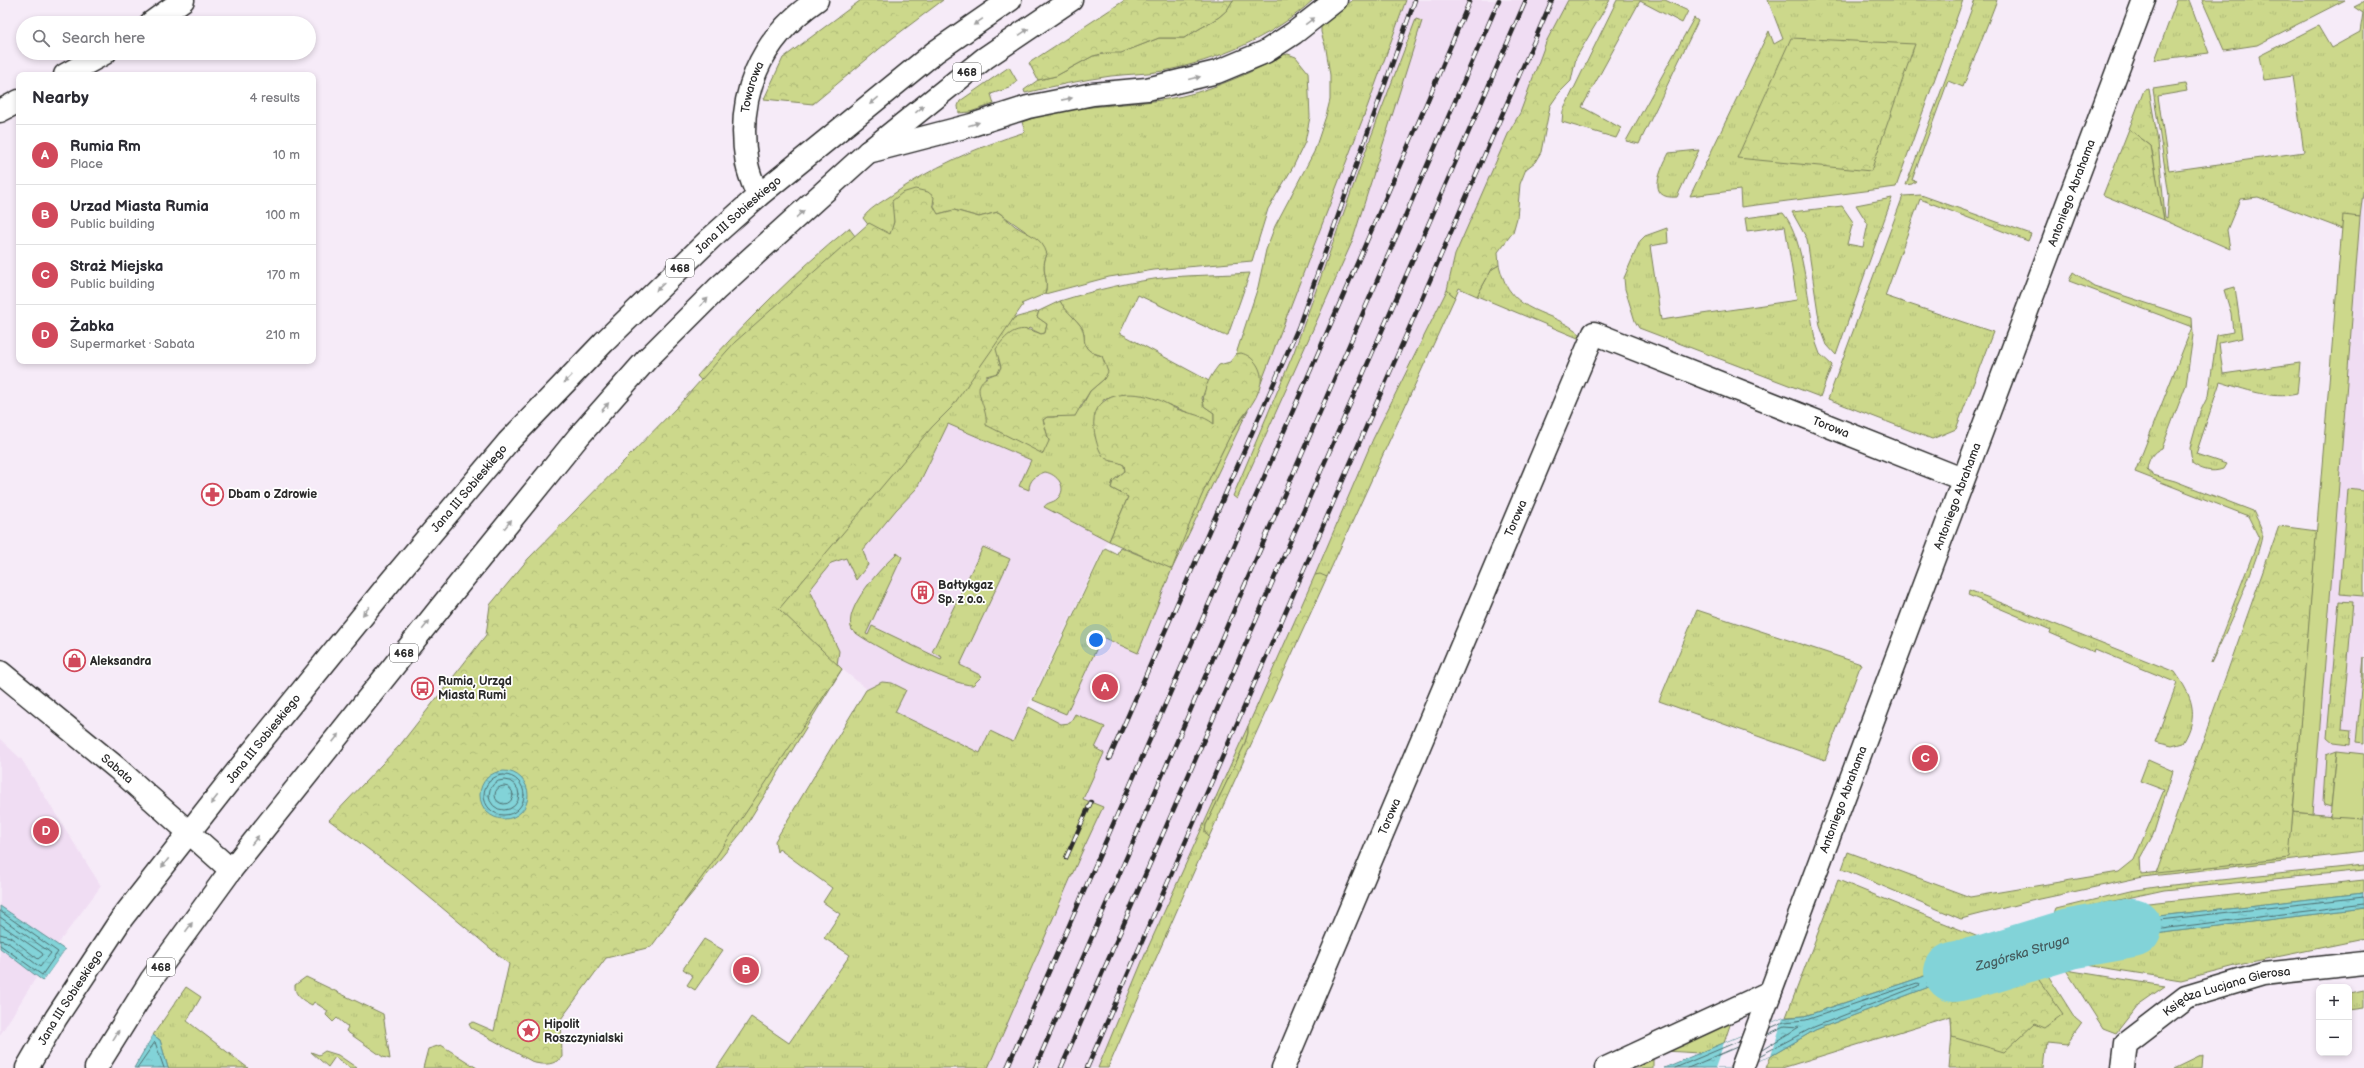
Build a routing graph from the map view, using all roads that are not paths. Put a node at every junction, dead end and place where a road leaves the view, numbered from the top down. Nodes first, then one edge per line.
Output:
1 (183, 0) edge
2 (817, 0) edge
3 (1010, 0) edge
4 (1071, 0) edge
5 (1336, 0) edge
6 (2144, 0) edge
7 (161, 16) edge
8 (92, 60) edge
9 (70, 72) edge
10 (16, 103) edge
11 (0, 111) edge
12 (868, 152) junction
13 (758, 196) junction
14 (1962, 479) junction
15 (0, 672) edge
16 (189, 832) junction
17 (231, 870) junction
18 (2364, 963) edge
19 (1770, 992) junction
20 (1742, 1067) edge
21 (28, 1068) edge
22 (96, 1068) edge
23 (1283, 1068) edge
24 (1606, 1068) edge
25 (2123, 1068) edge

1 - 7 street
2 - 13 street, Towarowa
3 -> 13 street, Jana III Sobieskiego / 468
12 -> 4 street, 468
12 -> 5 street
6 - 14 street, Antoniego Abrahama
8 - 9 street
10 - 11 street
17 -> 12 street, 468
13 -> 16 street, Jana III Sobieskiego / 468
14 - 19 street, Antoniego Abrahama
14 - 23 street, Torowa
15 - 16 street, Sabata
16 - 17 street, Sabata
16 -> 21 street, Jana III Sobieskiego / 468
22 -> 17 street, 468
18 - 25 street, Księdza Lucjana Gierosa
19 - 20 street, Antoniego Abrahama
19 - 24 street

